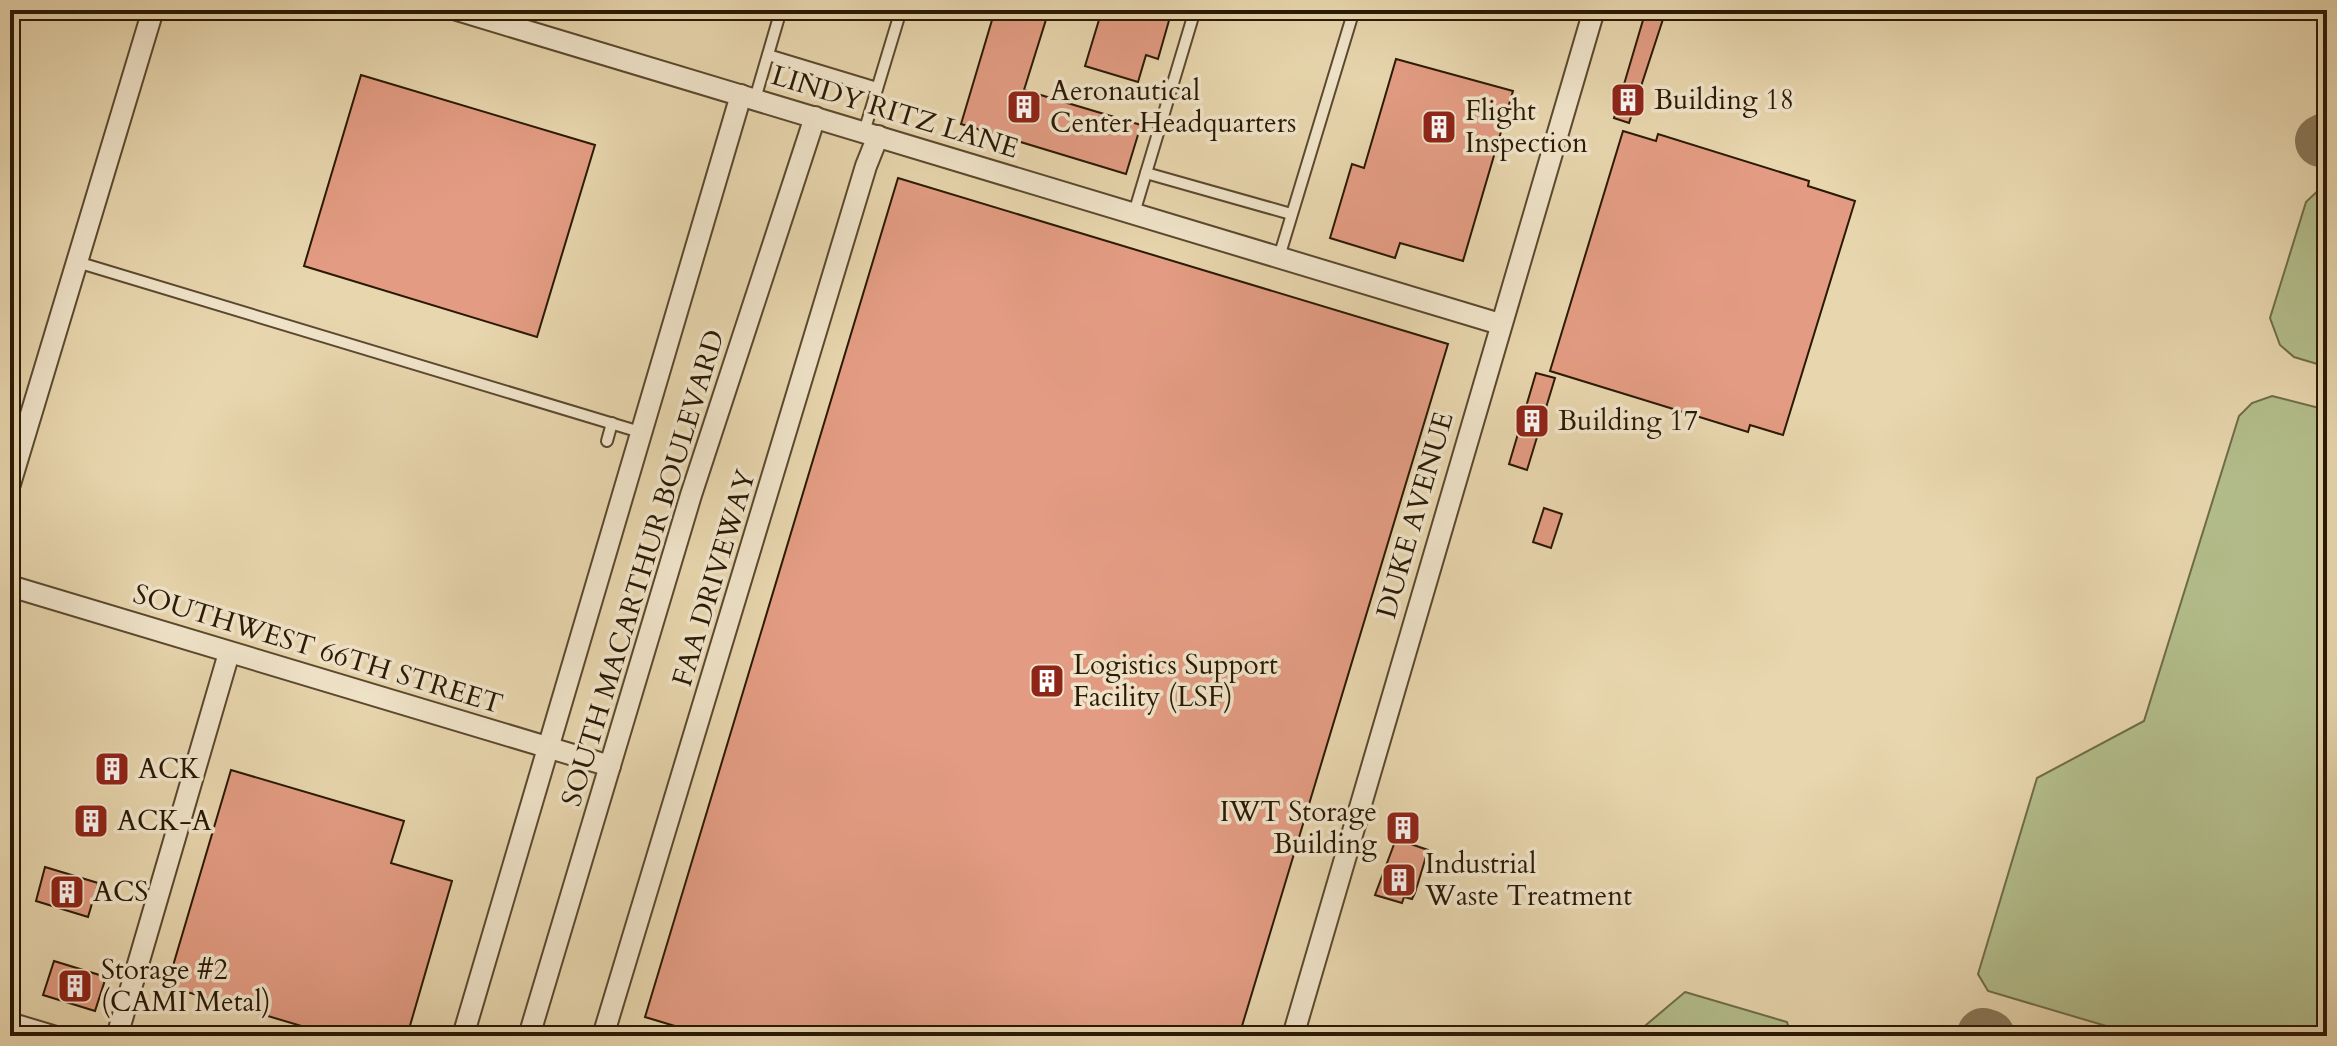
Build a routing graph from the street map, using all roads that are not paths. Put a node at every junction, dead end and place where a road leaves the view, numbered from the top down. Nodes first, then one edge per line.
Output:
1 (153, 10) edge
2 (457, 10) edge
3 (781, 10) edge
4 (901, 10) edge
5 (1195, 10) edge
6 (1354, 10) edge
7 (1594, 10) edge
8 (768, 55) junction
9 (877, 88) junction
10 (748, 97) junction
11 (815, 117) junction
12 (871, 134) junction
13 (1146, 173) junction
14 (1134, 213) junction
15 (1291, 214) junction
16 (1279, 257) junction
17 (77, 262) junction
18 (1500, 324) junction
19 (612, 423) junction
20 (640, 432) junction
21 (607, 441) dead end
22 (10, 484) edge
23 (10, 586) edge
24 (229, 653) junction
25 (548, 747) junction
26 (610, 766) junction
27 (10, 1018) edge
28 (70, 1036) edge
29 (117, 1036) edge
30 (463, 1036) edge
31 (529, 1036) edge
32 (603, 1036) edge
33 (1293, 1036) edge

1 - 17 street
2 - 10 street, LINDY RITZ LANE
3 - 8 lane
4 - 9 lane
5 - 13 lane
6 - 15 lane
7 - 18 street, DUKE AVENUE
8 - 9 lane
8 - 10 lane
9 - 12 lane
10 - 11 street, LINDY RITZ LANE
10 - 20 street
11 - 12 street, LINDY RITZ LANE
11 - 26 street, SOUTH MACARTHUR BOULEVARD
12 - 14 street, LINDY RITZ LANE
12 - 32 street, FAA DRIVEWAY
13 - 14 lane
13 - 15 lane
14 - 16 street, LINDY RITZ LANE
15 - 16 lane
16 - 18 street, LINDY RITZ LANE
17 - 19 lane
17 - 22 street
18 - 33 street, DUKE AVENUE
19 - 20 lane
19 - 21 lane
20 - 25 street
23 - 24 street, SOUTHWEST 66TH STREET
24 - 25 street, SOUTHWEST 66TH STREET
24 - 29 street
25 - 26 street, SOUTHWEST 66TH STREET
25 - 30 street
26 - 31 street, SOUTH MACARTHUR BOULEVARD
27 - 28 lane

